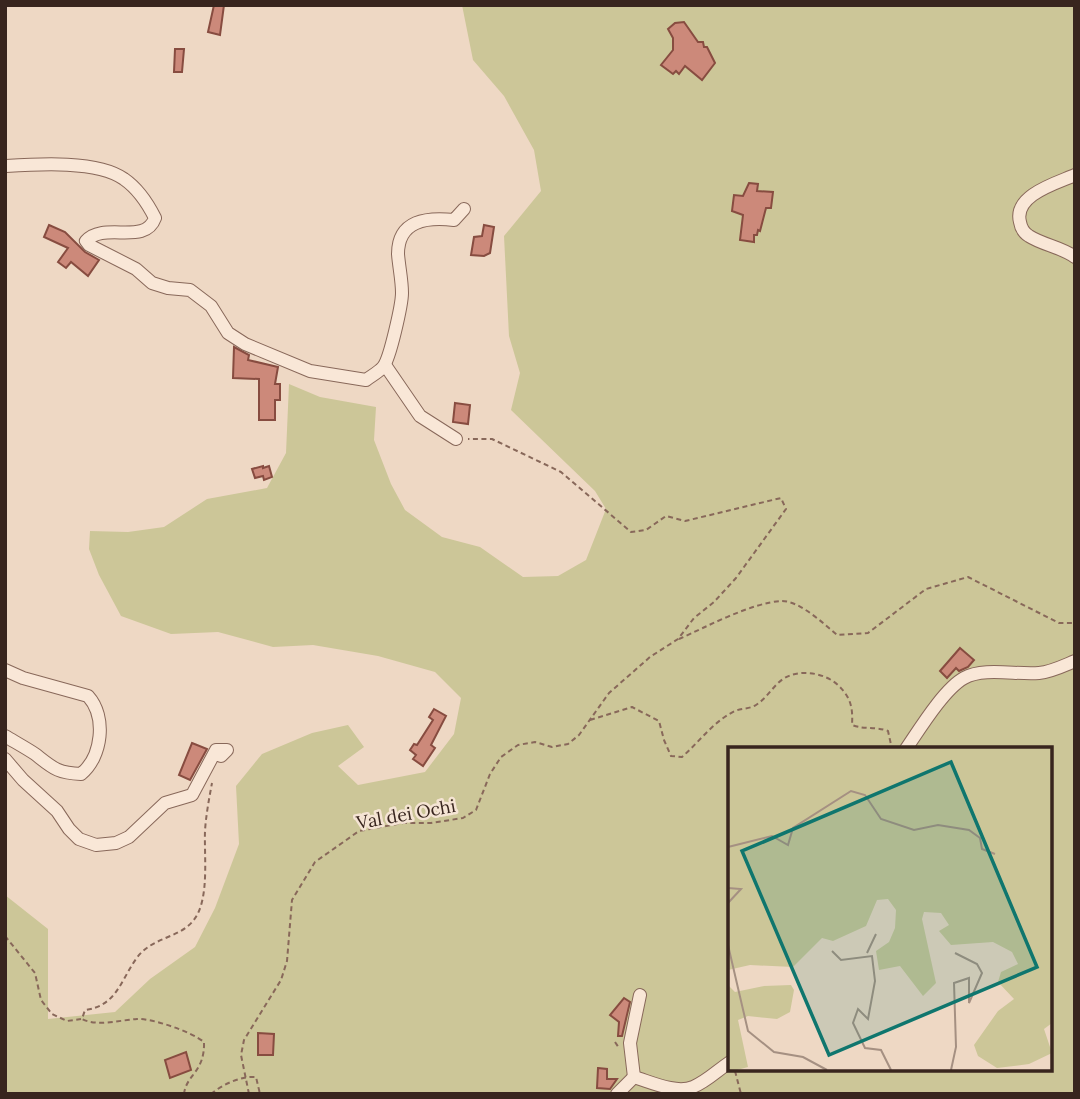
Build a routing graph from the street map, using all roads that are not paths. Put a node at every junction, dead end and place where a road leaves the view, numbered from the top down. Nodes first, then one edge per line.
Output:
1 (5, 166) edge
2 (1075, 175) edge
3 (464, 209) dead end
4 (1075, 257) edge
5 (385, 365) junction
6 (456, 439) road end
7 (1075, 661) edge
8 (5, 670) edge
9 (5, 736) edge
10 (907, 747) edge
11 (221, 756) dead end
12 (5, 759) edge
13 (639, 995) dead end
14 (728, 1063) edge
15 (634, 1077) junction
16 (617, 1094) edge

1 - 5 street
2 - 4 street
3 - 5 street
5 - 6 street
7 - 10 street
8 - 9 street
11 - 12 street
13 - 15 street
14 - 15 street
15 - 16 street

